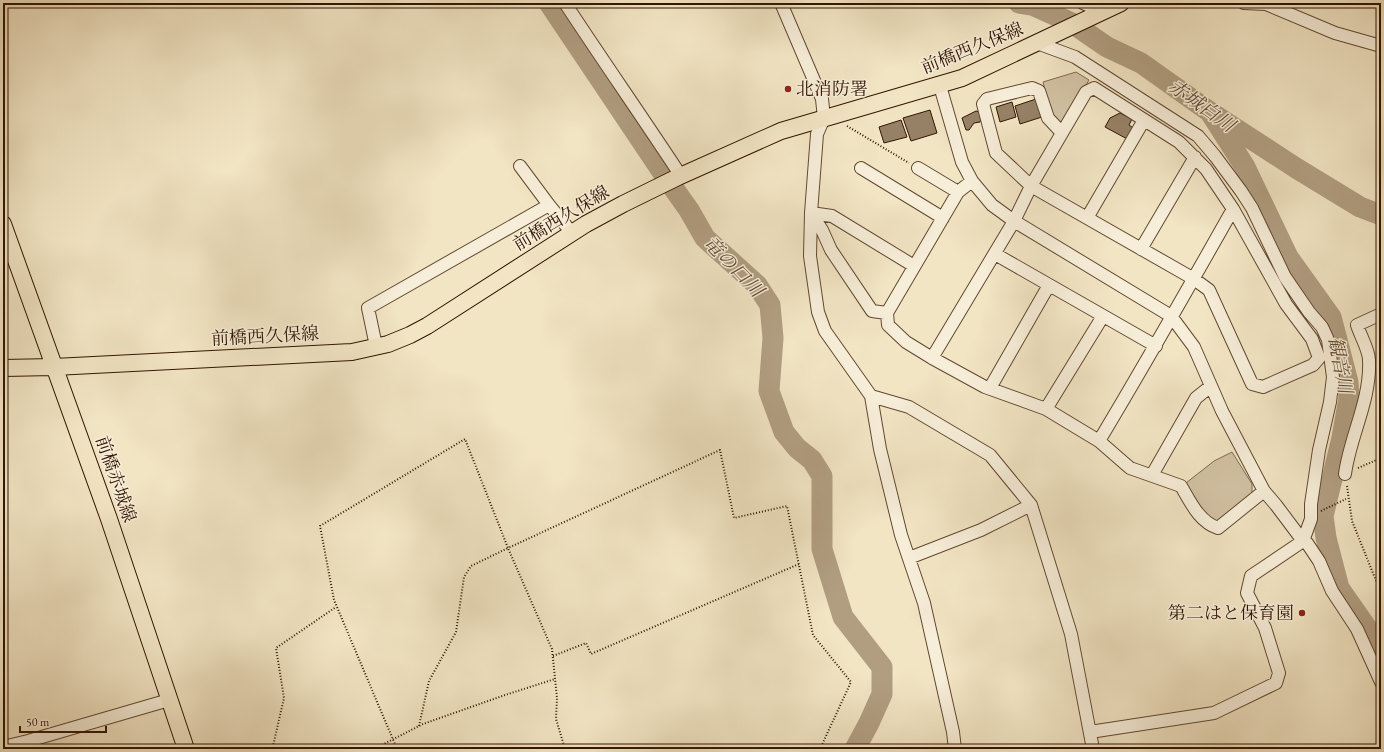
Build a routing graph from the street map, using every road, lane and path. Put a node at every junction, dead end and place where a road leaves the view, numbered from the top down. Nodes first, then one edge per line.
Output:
1 (565, 3) edge
2 (781, 3) edge
3 (1083, 3) edge
4 (1122, 3) edge
5 (1244, 3) edge
6 (1102, 13) junction
7 (1039, 43) junction
8 (1381, 46) edge
9 (940, 86) junction
10 (824, 118) junction
11 (1144, 120) junction
12 (1062, 133) junction
13 (1195, 157) junction
14 (520, 166) dead end
15 (861, 168) dead end
16 (918, 168) joint
17 (679, 177) junction
18 (972, 180) junction
19 (1031, 186) junction
20 (958, 192) junction
21 (549, 205) junction
22 (1233, 210) junction
23 (811, 213) junction
24 (943, 218) junction
25 (1087, 218) junction
26 (1014, 221) junction
27 (3, 224) edge
28 (572, 233) junction
29 (1141, 249) junction
30 (995, 254) junction
31 (914, 266) junction
32 (1194, 279) junction
33 (1049, 285) junction
34 (887, 313) junction
35 (1381, 314) edge
36 (1103, 316) junction
37 (1171, 316) junction
38 (376, 346) junction
39 (1156, 346) junction
40 (932, 358) junction
41 (54, 367) junction
42 (3, 368) edge
43 (1211, 386) junction
44 (990, 388) junction
45 (871, 396) junction
46 (1046, 409) junction
47 (1099, 441) junction
48 (1381, 458) edge
49 (1345, 474) junction
50 (1152, 475) junction
51 (1264, 491) junction
52 (1345, 499) dead end
53 (1031, 506) junction
54 (1318, 512) dead end
55 (1303, 541) junction
56 (508, 548) junction
57 (909, 558) junction
58 (799, 564) junction
59 (1381, 594) edge
60 (336, 607) junction
61 (553, 656) junction
62 (556, 679) junction
63 (1381, 682) edge
64 (169, 700) junction
65 (420, 726) junction
66 (1090, 732) junction
67 (393, 740) junction
68 (28, 745) edge
69 (3, 747) edge
70 (186, 749) edge
71 (276, 749) edge
72 (374, 749) edge
73 (397, 749) edge
74 (565, 749) edge
75 (820, 749) edge
76 (955, 749) edge
77 (1093, 749) edge

1 - 17 street
2 - 10 street
3 - 6 street
4 - 6 main road, 前橋西久保線
5 - 8 street
6 - 7 main road, 前橋西久保線
7 - 9 main road, 前橋西久保線
7 - 55 street
9 - 10 main road, 前橋西久保線
9 - 18 street
10 - 16 path
10 - 17 main road, 前橋西久保線
10 - 23 street
11 - 12 street
11 - 13 street
11 - 25 street
12 - 19 street
12 - 19 street
13 - 22 street
13 - 29 street
14 - 21 street
15 - 24 street
16 - 20 street
17 - 28 main road, 前橋西久保線
18 - 20 street
18 - 26 street
19 - 25 street
19 - 26 street
20 - 24 street
21 - 28 street
21 - 38 street
22 - 32 street
22 - 32 street
23 - 31 street
23 - 34 street
23 - 45 street
24 - 31 street
25 - 29 street
26 - 30 street
26 - 37 street
27 - 41 main road, 前橋赤城線
28 - 38 main road, 前橋西久保線
29 - 32 street
30 - 33 street
30 - 40 street
31 - 34 street
32 - 37 street
33 - 36 street
33 - 44 street
34 - 40 street
35 - 49 street
36 - 39 street
36 - 46 street
37 - 39 street
37 - 43 street
38 - 41 main road, 前橋西久保線
39 - 47 street
40 - 44 street
41 - 42 main road, 前橋西久保線
41 - 64 main road, 前橋赤城線
43 - 50 street
43 - 51 street
44 - 46 street
45 - 53 street
45 - 57 street
46 - 47 street
47 - 50 street
48 - 49 path
49 - 59 path
50 - 51 street
51 - 55 street
52 - 54 path
53 - 57 street
53 - 66 street
55 - 63 street
55 - 66 street
56 - 58 path
56 - 60 path
56 - 61 path
56 - 65 path
57 - 76 street
58 - 61 path
58 - 75 path
60 - 67 path
60 - 71 path
61 - 62 path
62 - 65 path
62 - 74 path
64 - 68 street
64 - 70 main road, 前橋赤城線
65 - 67 path
66 - 77 street
67 - 72 path
67 - 73 path
68 - 69 street

